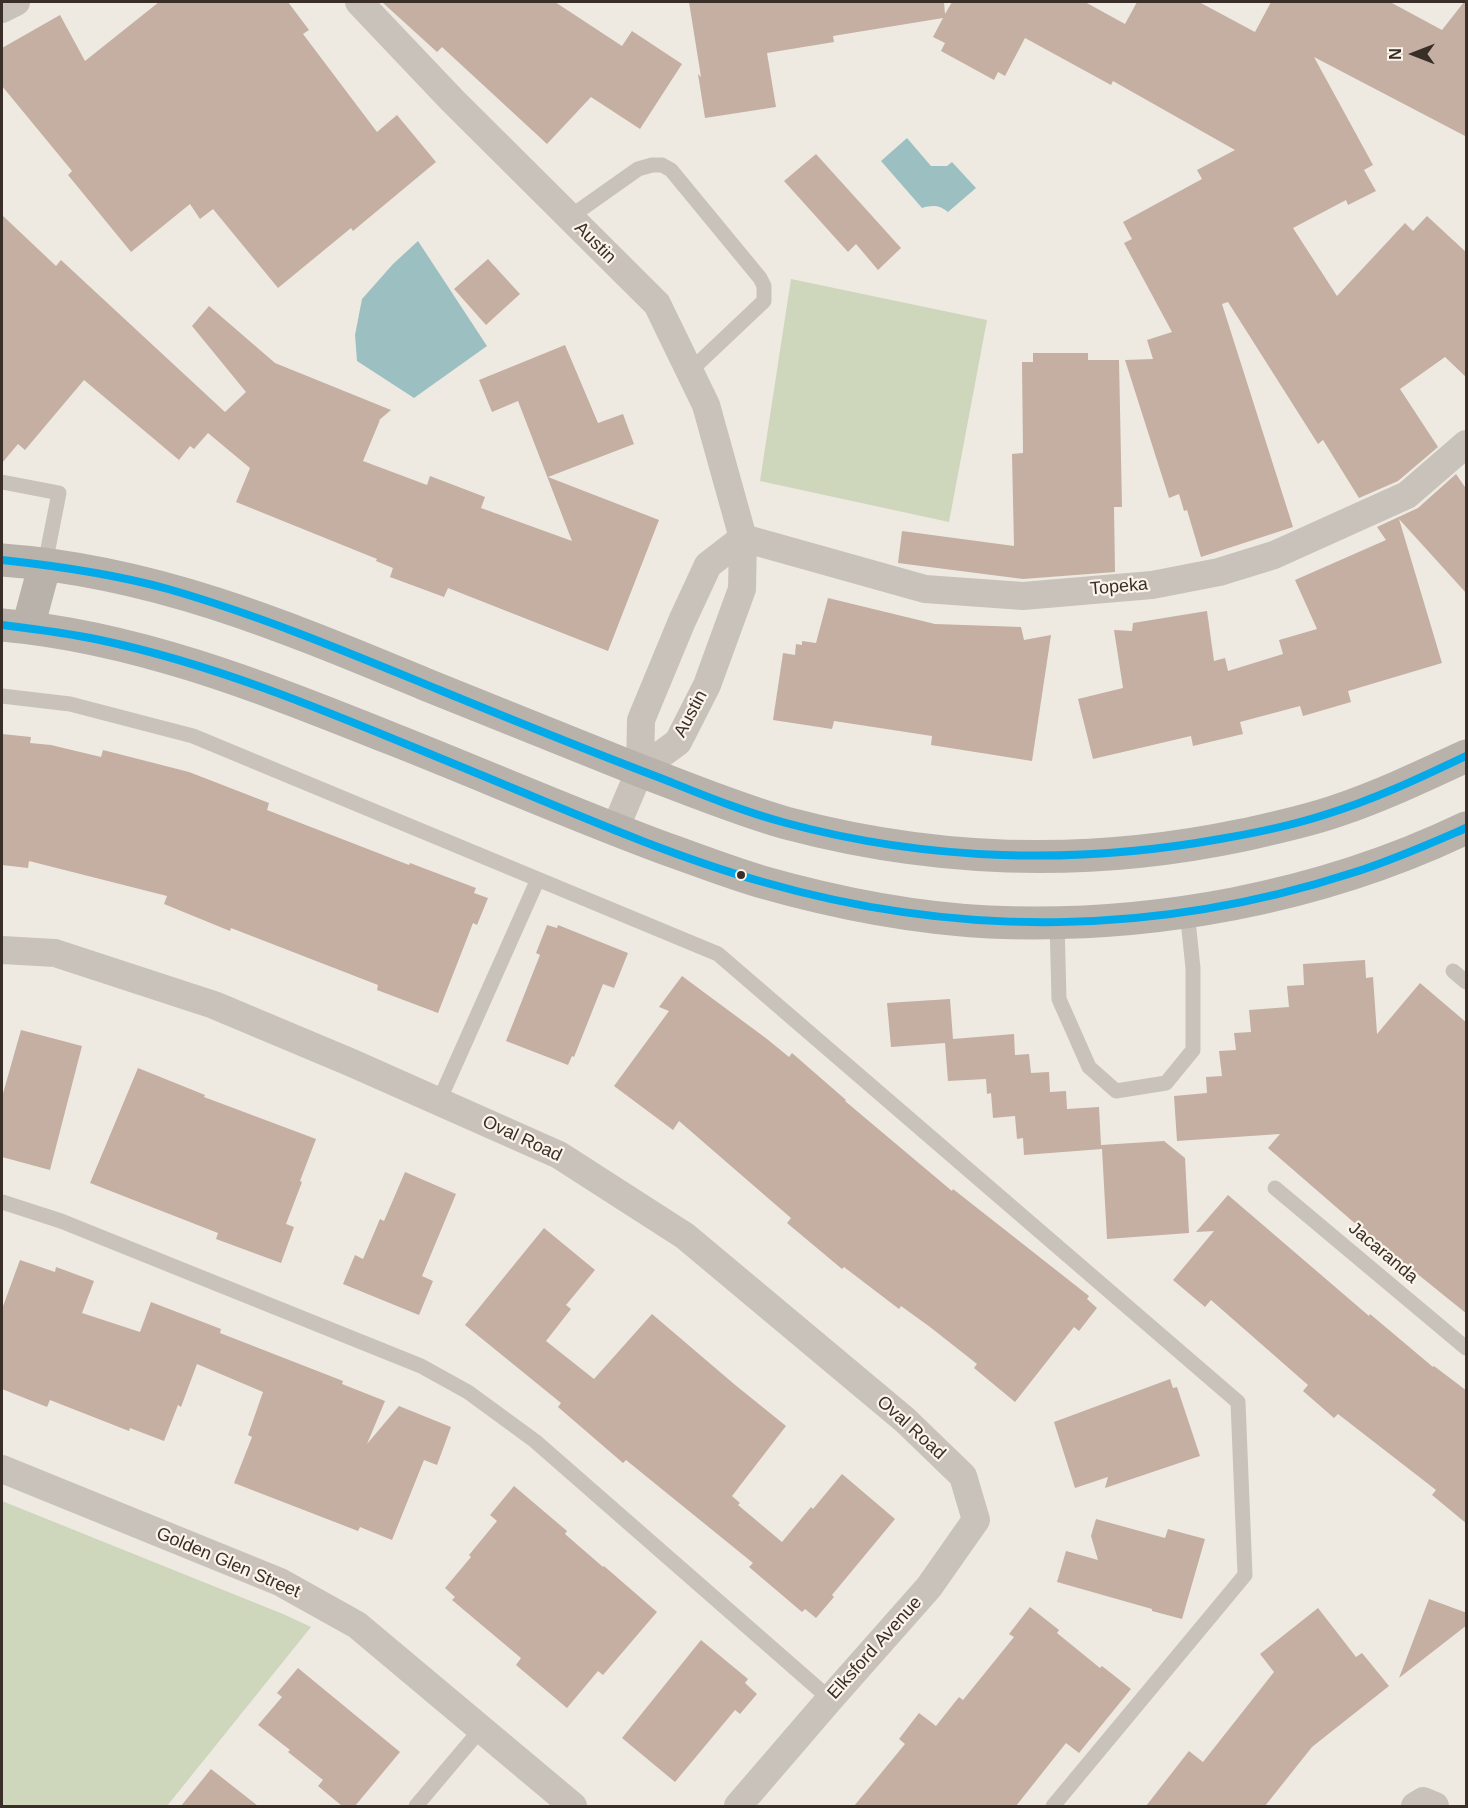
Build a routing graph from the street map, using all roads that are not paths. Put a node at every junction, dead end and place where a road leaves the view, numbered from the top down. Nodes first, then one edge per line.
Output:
1 (16, 2) edge
2 (359, 2) edge
3 (2, 9) edge
4 (570, 217) junction
5 (690, 371) junction
6 (1467, 444) edge
7 (2, 482) edge
8 (743, 538) junction
9 (2, 560) edge
10 (45, 564) junction
11 (15, 626) edge
12 (2, 696) edge
13 (1467, 756) edge
14 (640, 770) junction
15 (1467, 828) edge
16 (615, 829) junction
17 (538, 879) junction
18 (1187, 911) junction
19 (1057, 922) junction
20 (2, 951) edge
21 (1453, 971) dead end
22 (1467, 982) edge
23 (439, 1101) junction
24 (1275, 1188) dead end
25 (2, 1202) edge
26 (1467, 1348) edge
27 (2, 1469) edge
28 (963, 1476) joint
29 (830, 1699) junction
30 (481, 1729) junction
31 (416, 1806) edge
32 (573, 1806) edge
33 (738, 1806) edge
34 (1053, 1806) edge

1 - 3 street
2 - 4 street, Austin
4 - 5 street, Austin
4 - 5 lane
5 - 8 street, Austin
6 - 8 street, Topeka
7 - 10 lane
8 - 14 street
8 - 14 street, Austin
9 - 10 main road
10 - 11 main road
10 - 14 main road
11 - 16 main road
12 - 17 lane
13 - 14 main road
14 - 16 street
15 - 18 main road
16 - 19 main road
17 - 23 lane
17 - 34 lane
18 - 19 main road
18 - 19 lane
20 - 23 street, Oval Road
21 - 22 lane
23 - 28 street, Oval Road
24 - 26 lane, Jacaranda
25 - 29 lane
27 - 30 street, Golden Glen Street
28 - 29 street, Elksford Avenue
29 - 33 street, Elksford Avenue
30 - 31 lane
30 - 32 street, Golden Glen Street

